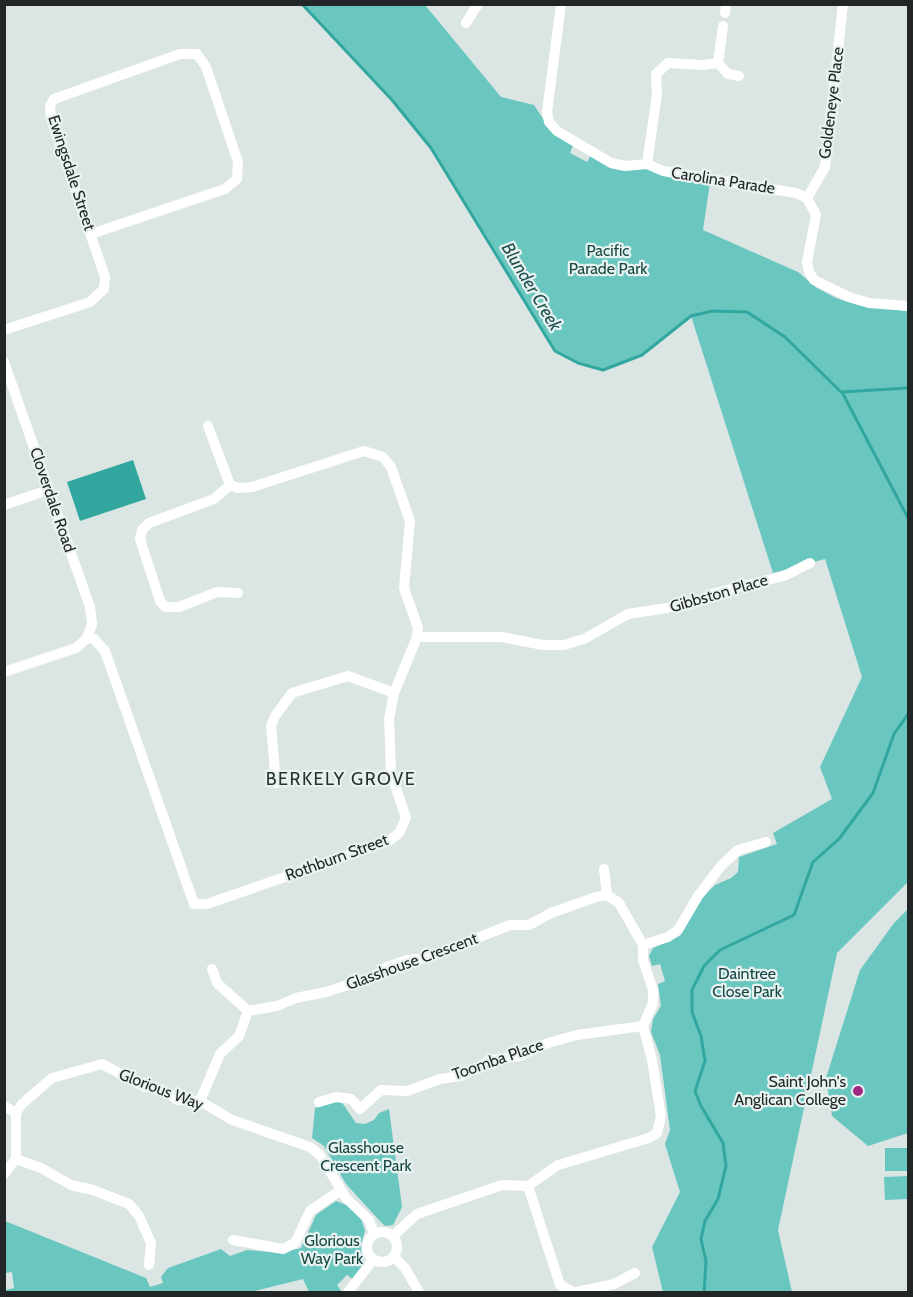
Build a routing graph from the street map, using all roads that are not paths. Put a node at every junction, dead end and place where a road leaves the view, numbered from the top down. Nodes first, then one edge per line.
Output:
1 (478, 4) edge
2 (561, 4) edge
3 (843, 4) edge
4 (466, 23) dead end
5 (723, 26) dead end
6 (718, 63) junction
7 (739, 76) dead end
8 (647, 164) junction
9 (807, 198) junction
10 (91, 234) junction
11 (909, 306) edge
12 (4, 330) edge
13 (4, 362) edge
14 (208, 426) dead end
15 (230, 484) junction
16 (48, 490) junction
17 (4, 505) edge
18 (810, 563) dead end
19 (238, 593) dead end
20 (417, 637) junction
21 (87, 638) junction
22 (4, 672) edge
23 (394, 693) junction
24 (276, 783) dead end
25 (766, 842) dead end
26 (604, 869) dead end
27 (607, 895) junction
28 (643, 945) junction
29 (212, 969) dead end
30 (248, 1011) junction
31 (643, 1026) junction
32 (200, 1101) junction
33 (319, 1102) dead end
34 (4, 1106) edge
35 (16, 1113) junction
36 (16, 1159) junction
37 (4, 1174) edge
38 (528, 1186) junction
39 (341, 1190) junction
40 (374, 1234) junction
41 (393, 1236) junction
42 (232, 1240) dead end
43 (394, 1257) junction
44 (373, 1260) junction
45 (149, 1265) dead end
46 (635, 1273) dead end
47 (571, 1292) edge
48 (348, 1293) edge
49 (419, 1293) edge

1 - 4 street
2 - 8 street, Carolina Parade
3 - 9 street, Goldeneye Place
5 - 6 street
6 - 7 street
6 - 8 street
8 - 9 street, Carolina Parade
9 - 11 street
10 - 10 street, Ewingsdale Street
10 - 12 street, Ewingsdale Street
13 - 16 street, Cloverdale Road
14 - 15 street
15 - 19 street
15 - 20 street
16 - 17 street
16 - 21 street, Cloverdale Road
18 - 20 street, Gibbston Place
20 - 23 street, Rothburn Street
21 - 22 street
21 - 23 street, Rothburn Street
23 - 24 street
25 - 28 street
26 - 27 street
27 - 28 street
27 - 30 street, Glasshouse Crescent
28 - 31 street
29 - 30 street
30 - 32 street
31 - 33 street, Toomba Place
31 - 38 street
32 - 35 street, Glorious Way
32 - 39 street, Glorious Way
34 - 35 street
35 - 36 street
36 - 37 street
36 - 45 street
38 - 41 street
38 - 47 street
39 - 40 street, Glorious Way
39 - 42 street
40 - 41 street
40 - 44 street
41 - 43 street
43 - 44 street
43 - 49 street
44 - 48 street
46 - 47 street

